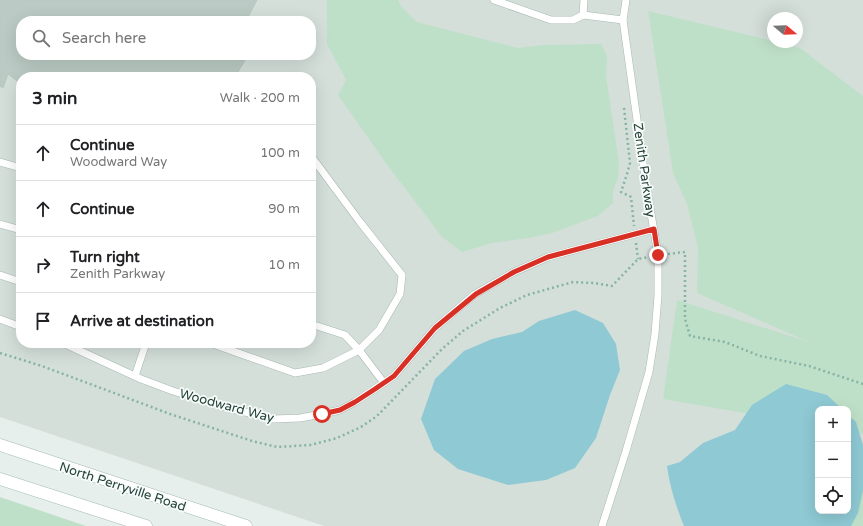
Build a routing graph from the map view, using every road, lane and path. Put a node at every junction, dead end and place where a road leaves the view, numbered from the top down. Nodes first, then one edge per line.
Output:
1 (494, 0) edge
2 (584, 0) edge
3 (626, 0) edge
4 (583, 15) junction
5 (623, 20) junction
6 (623, 103) dead end
7 (0, 162) edge
8 (316, 163) edge
9 (16, 167) edge
10 (0, 224) edge
11 (634, 228) dead end
12 (16, 229) edge
13 (654, 229) junction
14 (635, 236) dead end
15 (658, 255) junction
16 (638, 259) junction
17 (0, 275) edge
18 (16, 280) edge
19 (0, 319) edge
20 (16, 325) edge
21 (316, 326) edge
22 (74, 348) edge
23 (144, 348) edge
24 (224, 348) edge
25 (359, 350) junction
26 (0, 353) edge
27 (136, 376) junction
28 (384, 383) junction
29 (863, 384) edge
30 (0, 445) edge
31 (0, 479) edge
32 (146, 526) edge
33 (246, 526) edge
34 (602, 526) edge

1 - 4 lane
2 - 4 lane
3 - 5 lane, Zenith Parkway
4 - 5 lane
5 - 13 lane, Zenith Parkway
6 - 11 path
7 - 9 lane
8 - 25 lane
10 - 12 lane
13 - 15 lane, Zenith Parkway
13 - 28 lane, Woodward Way
14 - 16 path
15 - 16 path
15 - 29 path
15 - 34 lane, Zenith Parkway
16 - 26 path
17 - 18 lane
19 - 20 lane
21 - 25 lane
22 - 27 lane, Woodward Way
23 - 27 lane
24 - 25 lane
25 - 28 lane
27 - 28 lane, Woodward Way
30 - 33 main road, North Perryville Road
31 - 32 main road

